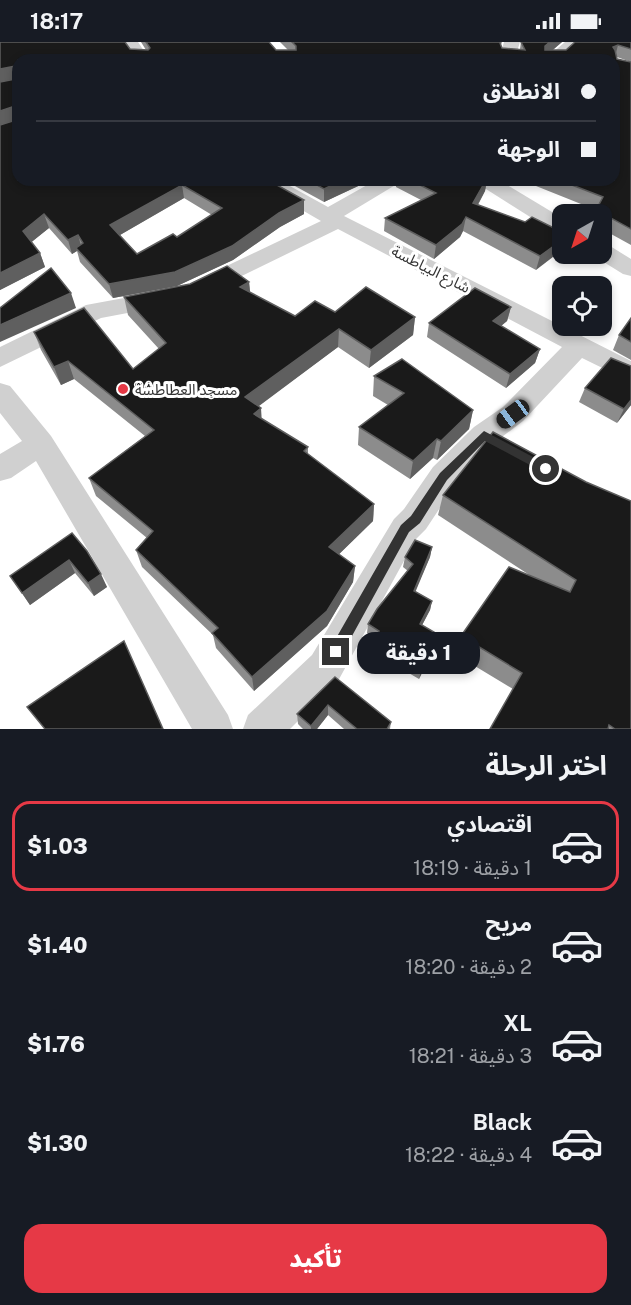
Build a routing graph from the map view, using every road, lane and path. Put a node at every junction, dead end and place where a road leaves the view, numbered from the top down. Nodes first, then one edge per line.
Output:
1 (574, 42) edge
2 (561, 54) edge
3 (275, 186) edge
4 (381, 186) edge
5 (498, 186) edge
6 (333, 218) junction
7 (552, 221) edge
8 (612, 257) edge
9 (628, 266) edge
10 (579, 345) junction
11 (0, 358) edge
12 (631, 372) edge
13 (0, 393) edge
14 (484, 435) junction
15 (41, 444) junction
16 (515, 452) edge
17 (0, 469) edge
18 (214, 729) edge
19 (262, 729) edge

1 - 2 street
3 - 6 street, شارع البياطسة
4 - 6 street
5 - 7 street
6 - 10 street, شارع البياطسة
6 - 11 street
8 - 9 street
10 - 12 street, شارع البياطسة
10 - 14 street
13 - 15 street
14 - 16 street
14 - 19 street
15 - 17 street
15 - 18 street

